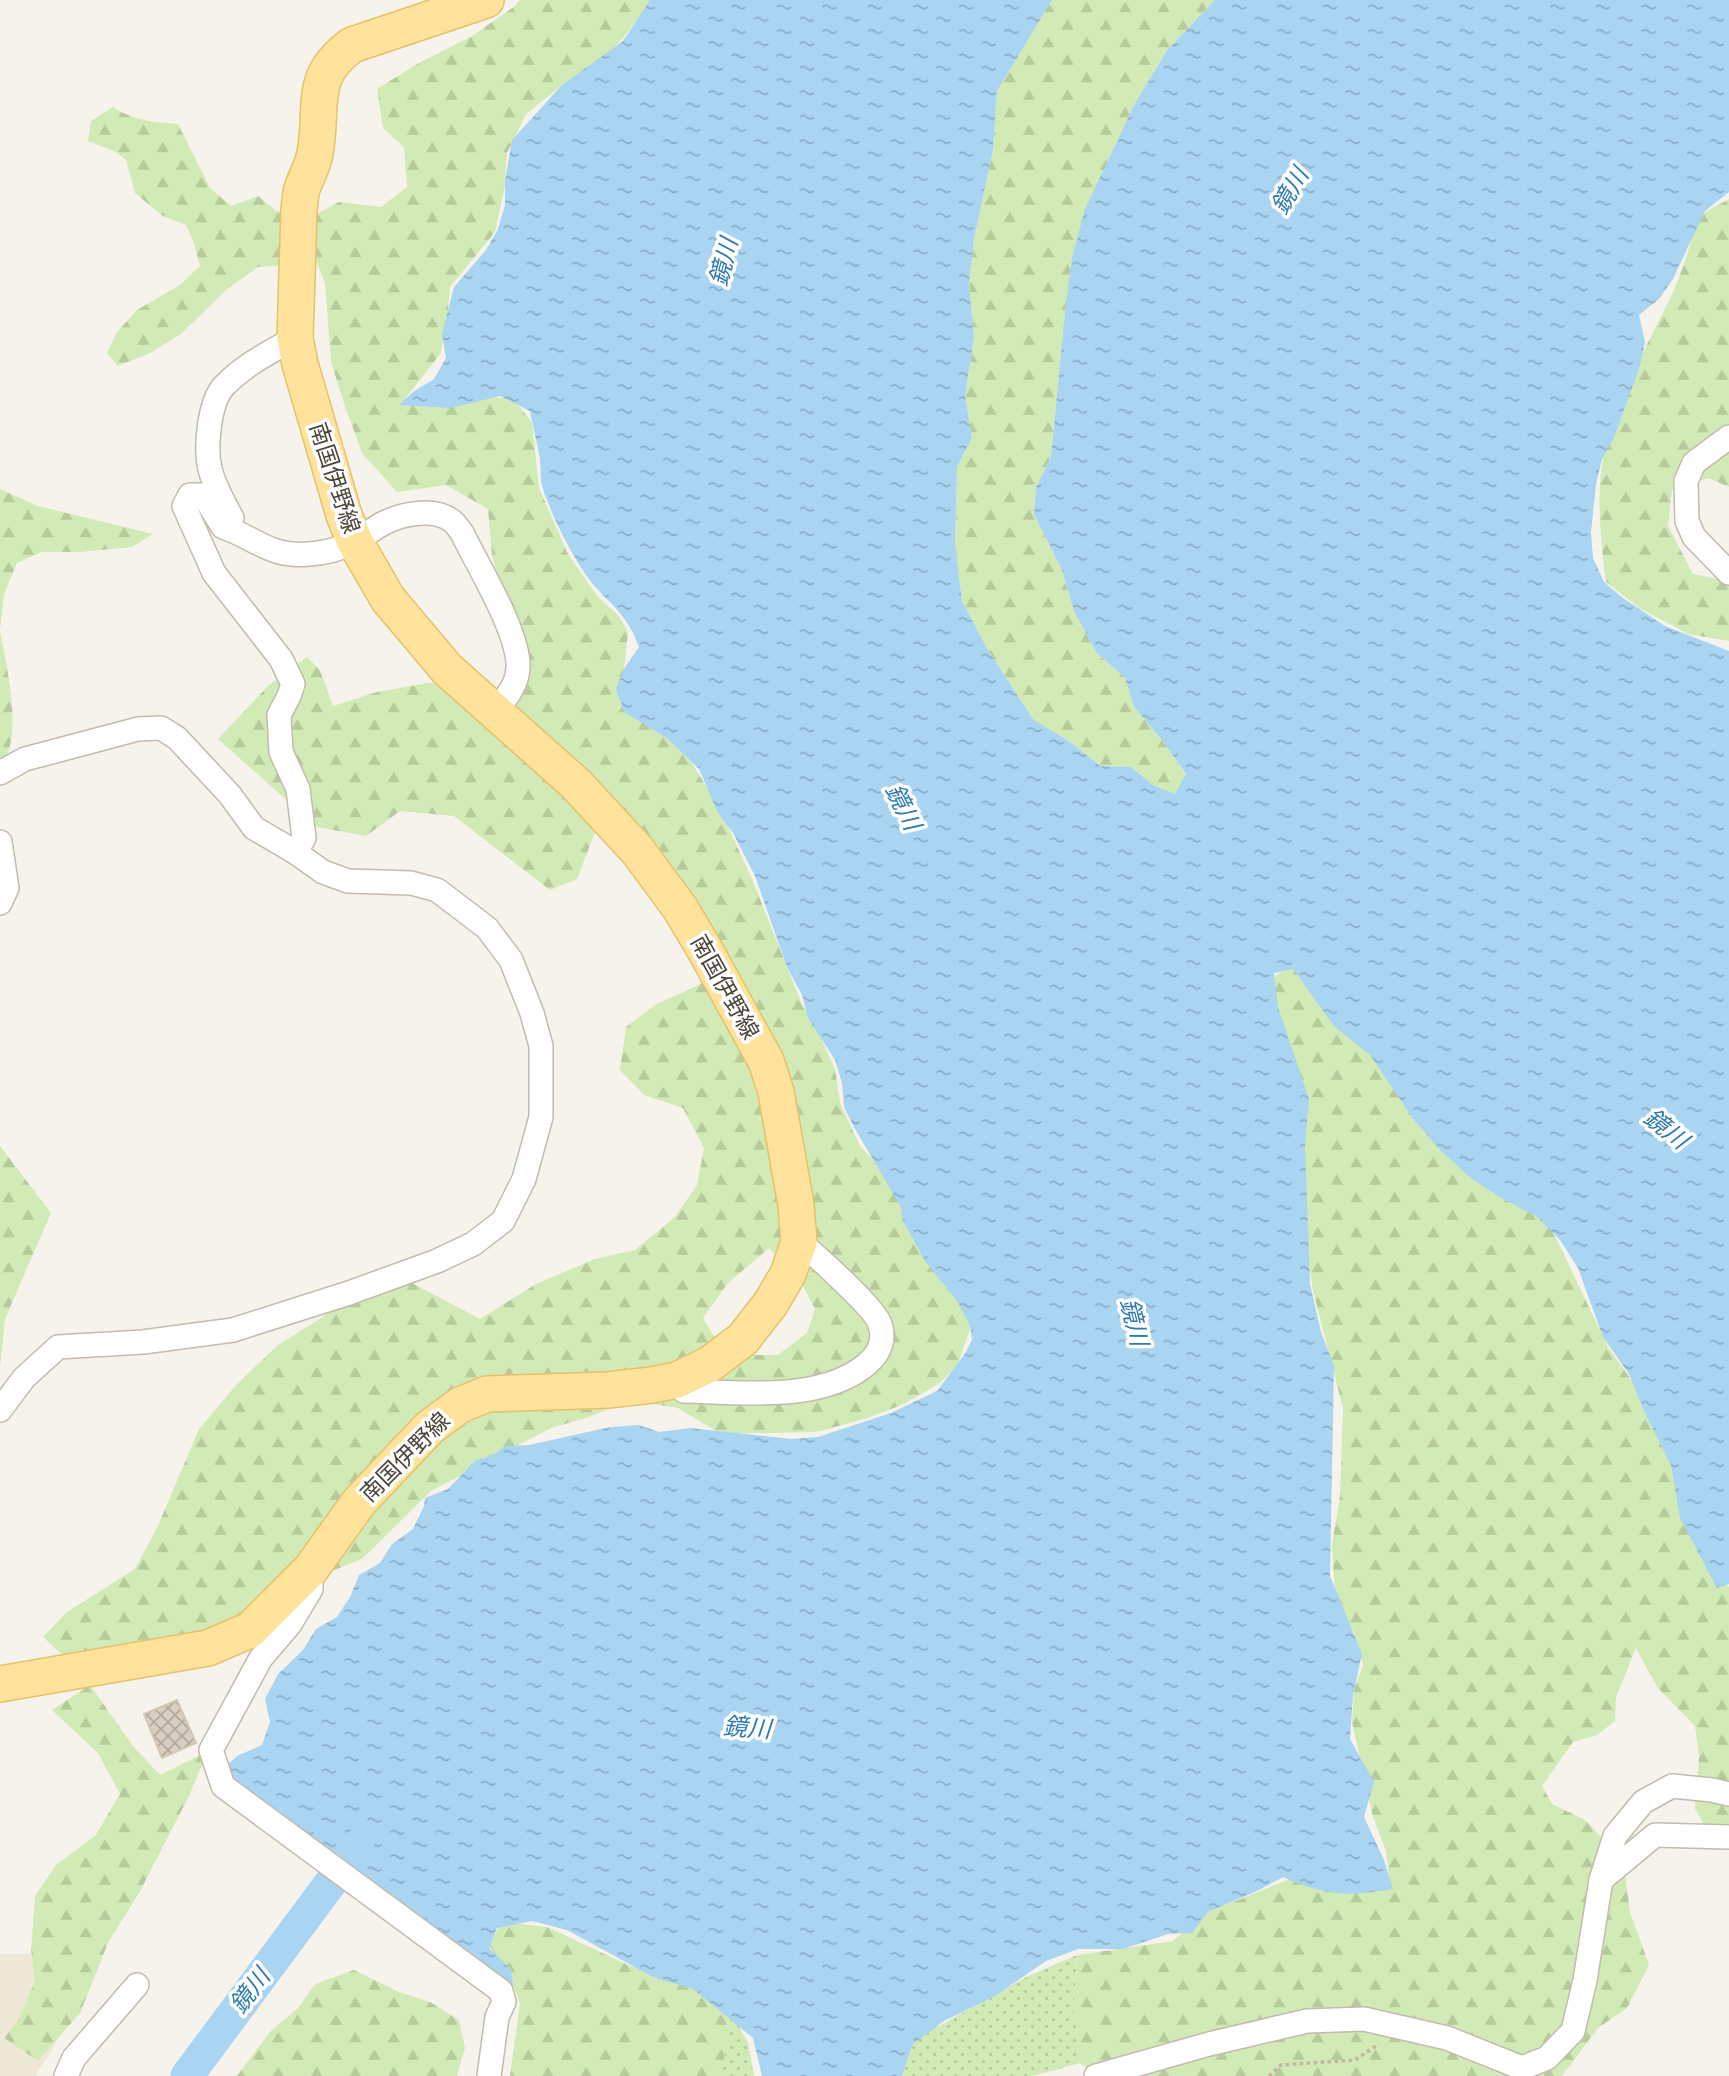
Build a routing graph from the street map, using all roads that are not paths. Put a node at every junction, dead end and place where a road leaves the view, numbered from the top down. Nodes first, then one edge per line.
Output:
1 (486, 0) edge
2 (298, 351) junction
3 (1729, 437) edge
4 (349, 528) junction
5 (240, 533) junction
6 (1729, 573) edge
7 (495, 710) junction
8 (0, 772) edge
9 (0, 842) edge
10 (295, 852) junction
11 (0, 903) edge
12 (799, 1242) junction
13 (677, 1380) junction
14 (0, 1410) edge
15 (311, 1569) junction
16 (0, 1684) edge
17 (1729, 1794) edge
18 (1729, 1837) edge
19 (1601, 1880) junction
20 (138, 1985) dead end
21 (66, 2076) edge
22 (489, 2076) edge
23 (1096, 2076) edge

1 - 2 main road, 南国伊野線
2 - 4 main road, 南国伊野線
2 - 5 street
3 - 6 street
4 - 5 street
4 - 7 main road, 南国伊野線
4 - 7 street
5 - 10 street
7 - 12 main road, 南国伊野線
8 - 10 street
9 - 11 street
10 - 14 street
12 - 13 main road, 南国伊野線
12 - 13 street
13 - 15 main road, 南国伊野線
15 - 16 main road, 南国伊野線
15 - 22 street
17 - 19 street
18 - 19 street
19 - 23 street
20 - 21 street

